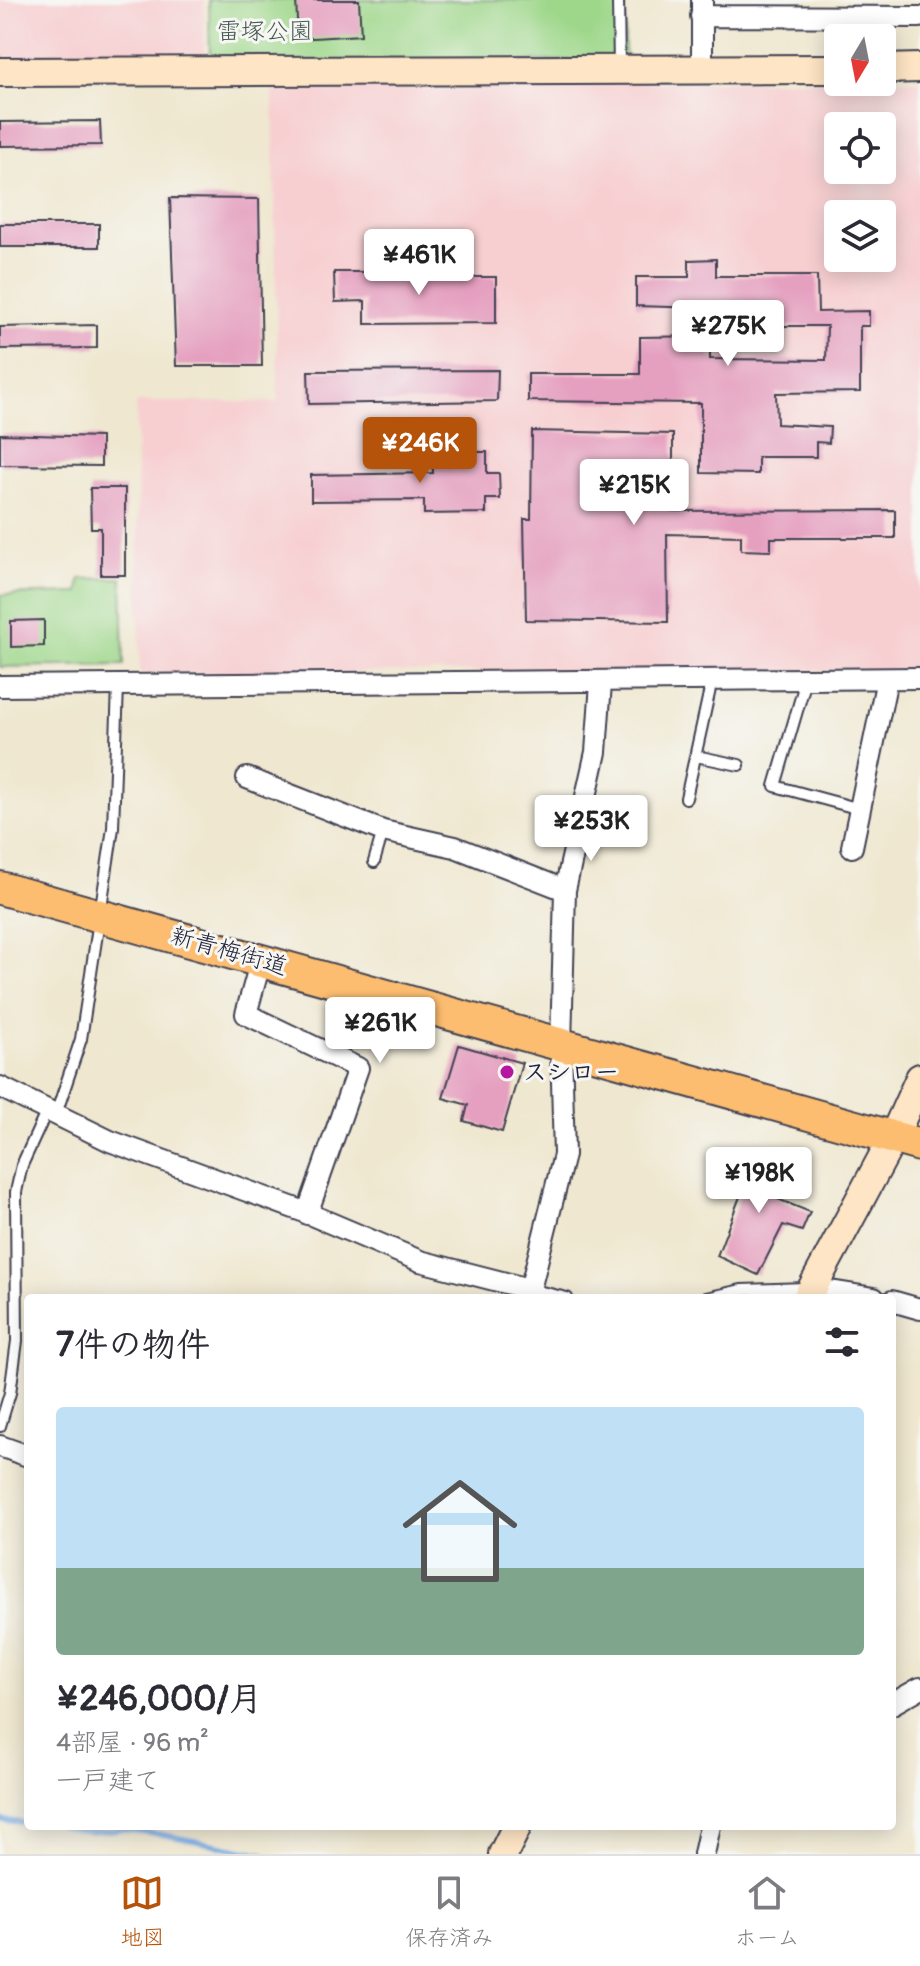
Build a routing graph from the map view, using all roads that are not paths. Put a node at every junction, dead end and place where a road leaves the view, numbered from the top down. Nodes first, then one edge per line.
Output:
1 (618, 0) edge
2 (702, 8) edge
3 (920, 17) edge
4 (920, 68) edge
5 (824, 69) edge
6 (896, 69) edge
7 (619, 71) junction
8 (702, 71) junction
9 (0, 72) edge
10 (920, 678) edge
11 (887, 679) junction
12 (712, 680) junction
13 (806, 680) junction
14 (601, 683) junction
15 (118, 685) junction
16 (0, 686) edge
17 (696, 756) junction
18 (739, 765) dead end
19 (247, 778) dead end
20 (686, 798) dead end
21 (860, 809) junction
22 (383, 831) junction
23 (852, 847) dead end
24 (374, 862) dead end
25 (0, 888) edge
26 (565, 890) junction
27 (98, 914) junction
28 (261, 960) junction
29 (561, 1045) junction
30 (920, 1078) edge
31 (0, 1087) edge
32 (55, 1117) junction
33 (906, 1141) edge
34 (307, 1214) junction
35 (529, 1293) edge
36 (810, 1293) edge
37 (724, 1294) edge
38 (896, 1302) edge
39 (920, 1309) edge
40 (0, 1426) edge
41 (0, 1446) edge
42 (24, 1455) edge
43 (920, 1688) edge
44 (896, 1702) edge
45 (515, 1830) edge
46 (709, 1830) edge
47 (503, 1854) edge
48 (704, 1854) edge

1 - 7 lane
2 - 3 street
2 - 8 street
4 - 6 street
5 - 8 street
7 - 8 street
7 - 9 street
10 - 11 street
11 - 13 street
11 - 21 street
12 - 13 street
12 - 14 street
12 - 17 lane
13 - 21 lane
14 - 15 street
14 - 26 street
15 - 16 street
15 - 27 lane
17 - 18 lane
17 - 20 lane
19 - 22 street
21 - 23 street
22 - 24 lane
22 - 26 street
25 - 27 main road, 新青梅街道
26 - 29 street
27 - 28 main road, 新青梅街道
27 - 32 lane
28 - 29 main road, 新青梅街道
28 - 34 street
29 - 33 main road, 新青梅街道
29 - 35 street
30 - 33 street
31 - 32 street
32 - 34 street
32 - 40 lane
33 - 36 street
34 - 35 street
36 - 37 lane
38 - 39 street
41 - 42 street
43 - 44 street
45 - 47 street
46 - 48 street

